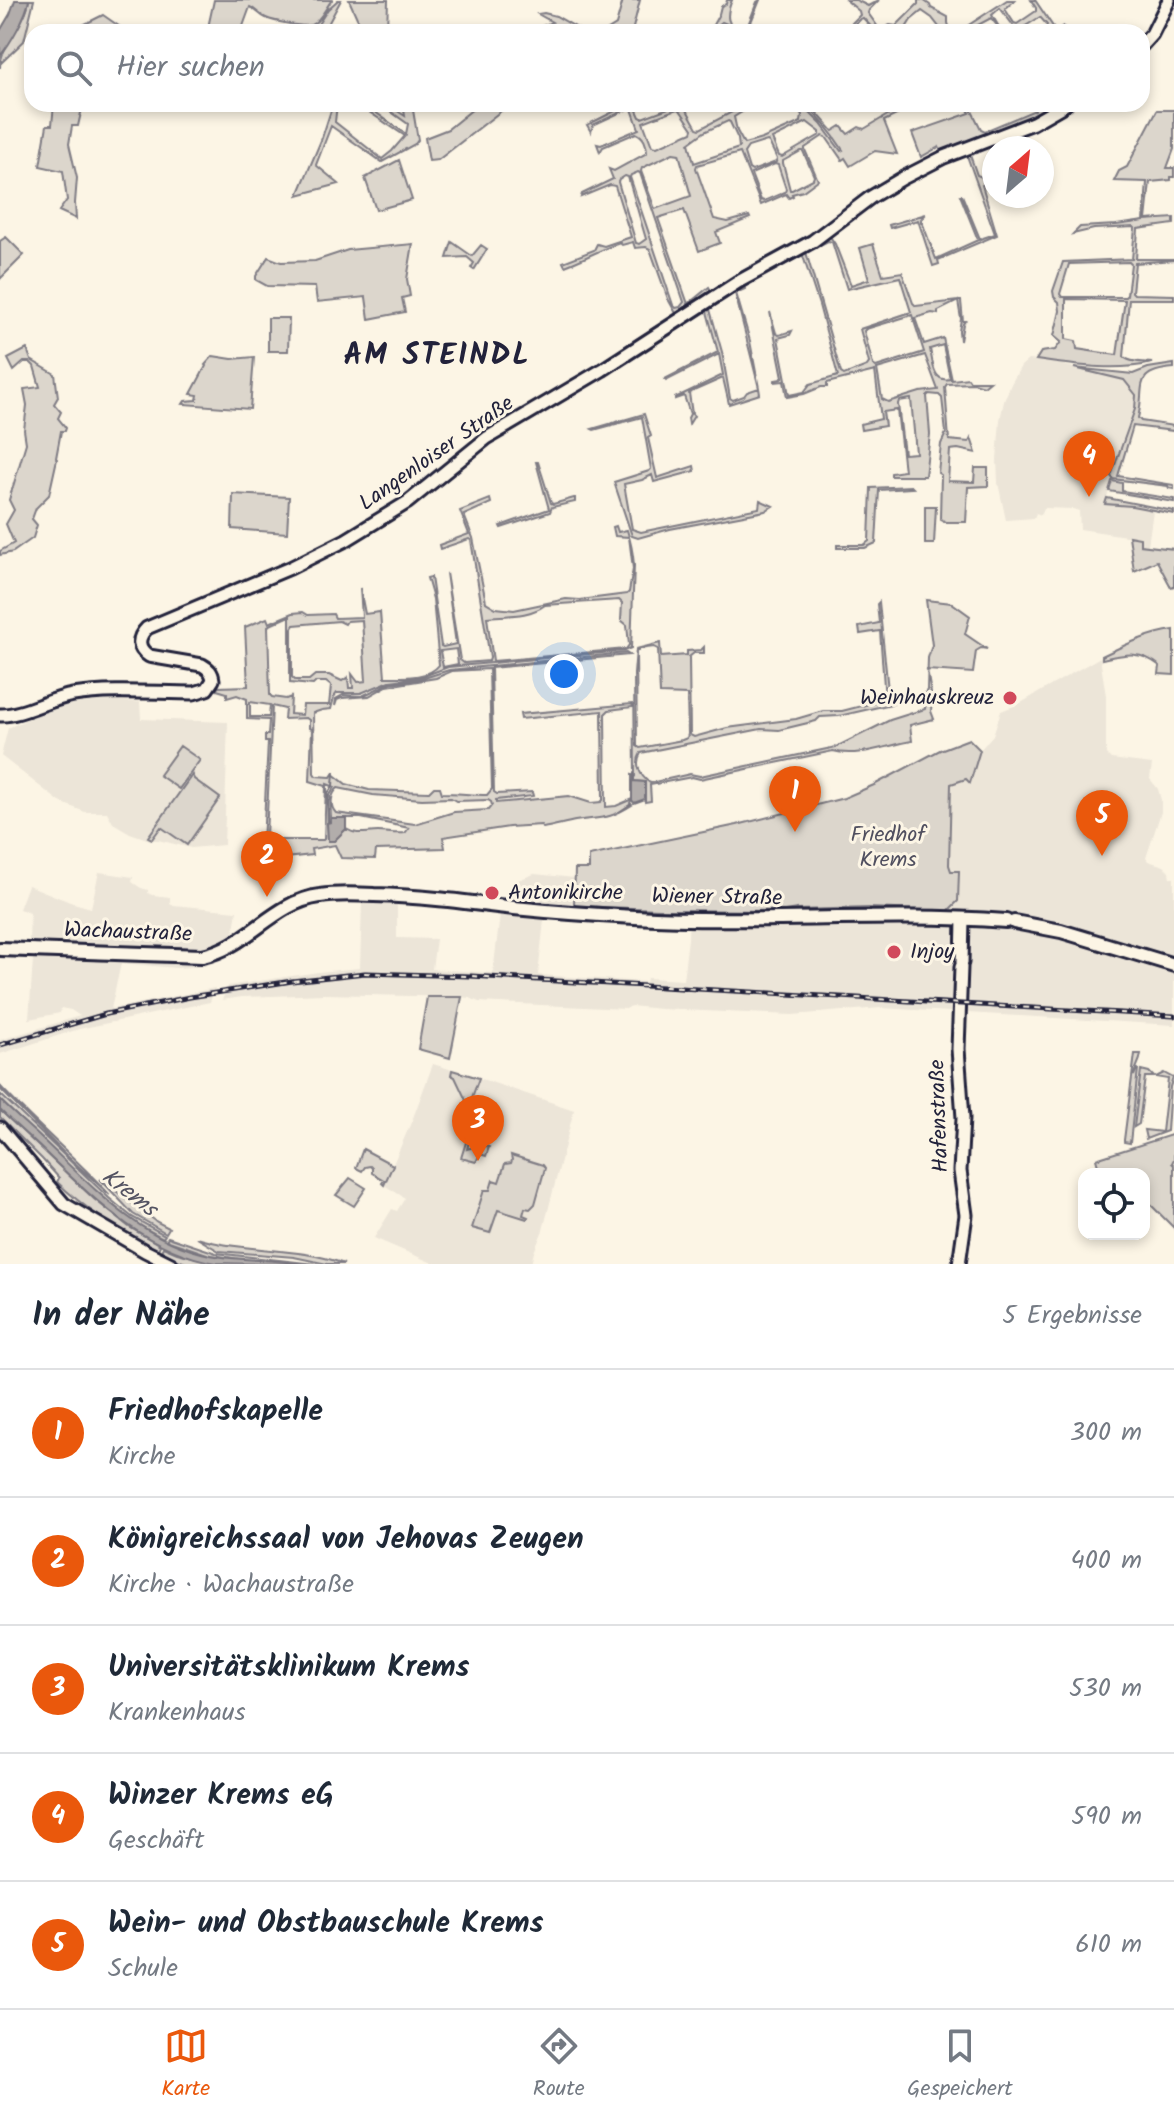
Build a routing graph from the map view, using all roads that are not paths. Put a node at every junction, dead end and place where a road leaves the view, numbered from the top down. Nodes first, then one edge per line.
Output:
1 (1169, 0) edge
2 (1150, 36) edge
3 (1052, 112) edge
4 (0, 715) edge
5 (333, 895) joint
6 (963, 919) junction
7 (0, 949) edge
8 (1174, 965) edge
9 (0, 1128) edge
10 (171, 1264) edge
11 (959, 1264) edge

1 - 2 street
3 - 4 street, Langenloiser Straße
5 - 6 main road, Wiener Straße
5 - 7 main road, Wachaustraße
6 - 8 main road, Wiener Straße
6 - 11 street, Hafenstraße
9 - 10 street

